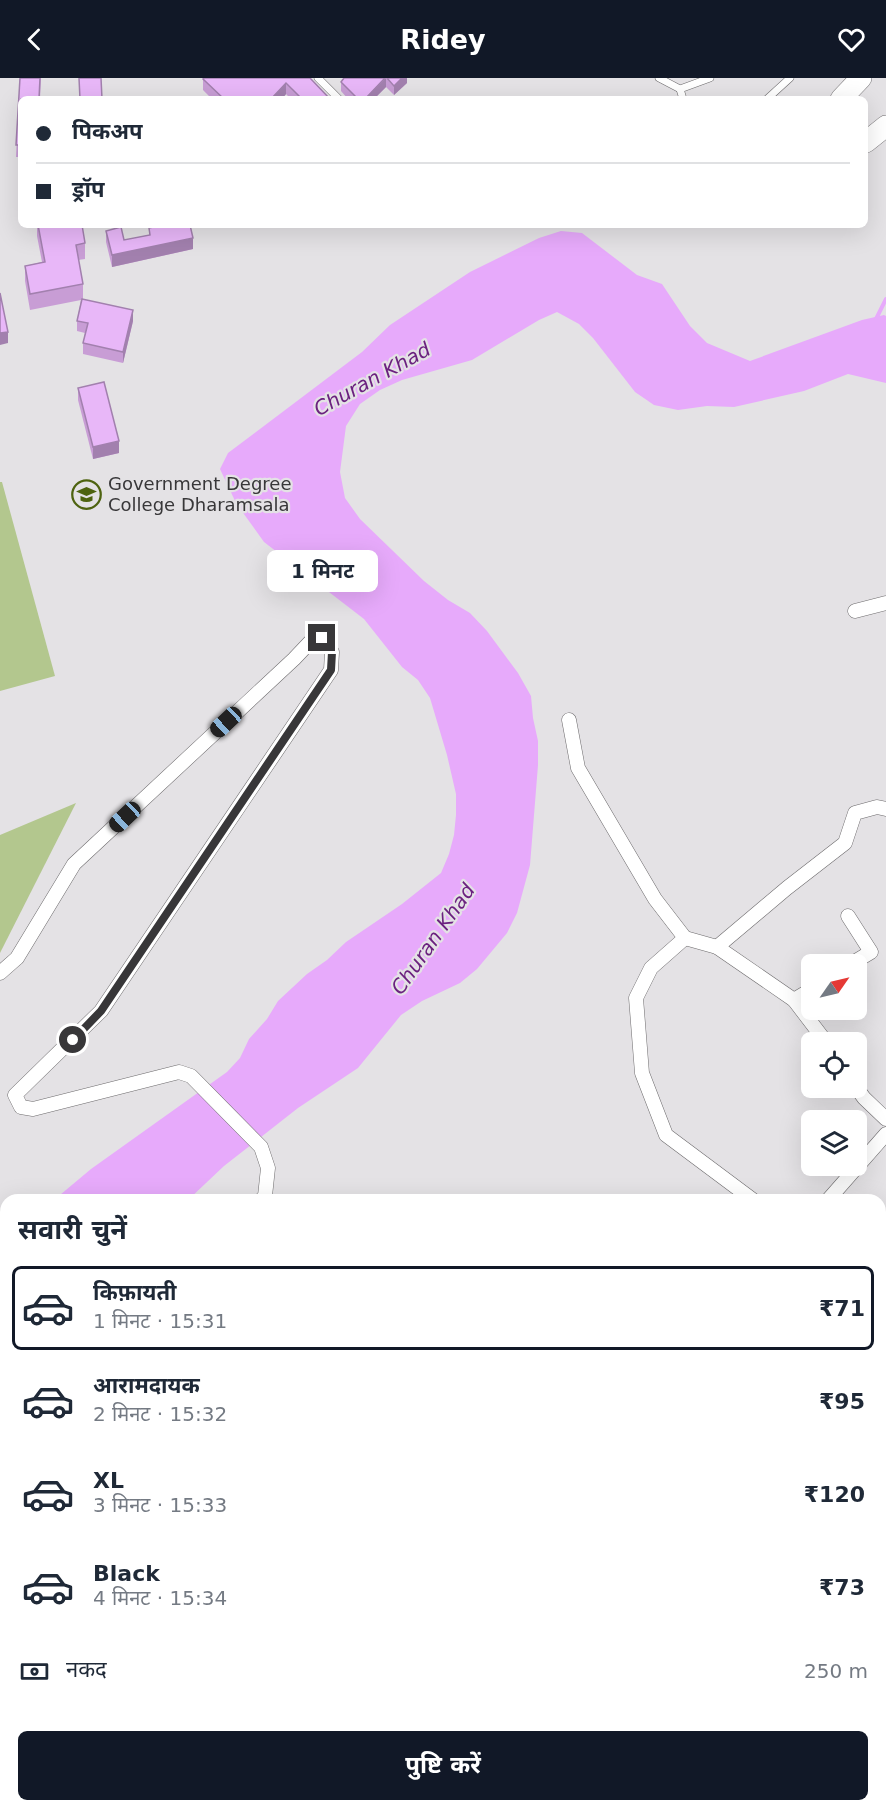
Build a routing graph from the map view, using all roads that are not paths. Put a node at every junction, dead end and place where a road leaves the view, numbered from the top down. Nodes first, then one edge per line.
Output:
1 (318, 78) edge
2 (659, 78) edge
3 (710, 78) edge
4 (790, 78) edge
5 (861, 78) edge
6 (680, 89) junction
7 (336, 96) edge
8 (682, 96) edge
9 (770, 96) edge
10 (844, 96) edge
11 (886, 126) edge
12 (868, 140) edge
13 (886, 603) edge
14 (855, 611) dead end
15 (569, 720) dead end
16 (886, 809) edge
17 (848, 916) dead end
18 (685, 939) junction
19 (717, 947) junction
20 (867, 954) edge
21 (0, 973) edge
22 (801, 996) edge
23 (794, 1000) junction
24 (818, 1032) edge
25 (864, 1098) edge
26 (886, 1119) edge
27 (886, 1134) edge
28 (265, 1194) edge
29 (745, 1194) edge
30 (833, 1194) edge

1 - 7 lane
2 - 6 lane
3 - 6 lane
4 - 9 lane
5 - 10 main road
6 - 8 lane
11 - 12 main road
13 - 14 street
15 - 18 street
16 - 19 street
17 - 20 street
18 - 19 street
18 - 29 street
19 - 23 street
21 - 28 street
22 - 23 street
23 - 24 street
25 - 26 street
27 - 30 street

